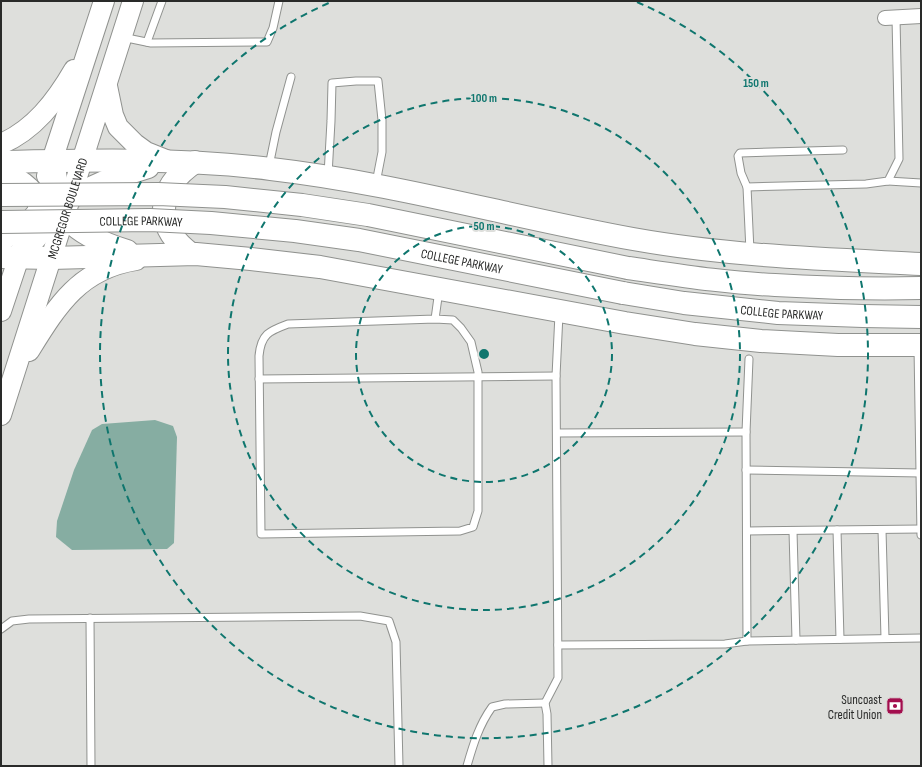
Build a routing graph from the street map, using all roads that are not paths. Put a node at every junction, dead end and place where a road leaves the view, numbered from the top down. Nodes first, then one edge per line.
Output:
1 (104, 1) edge
2 (133, 1) edge
3 (162, 1) edge
4 (278, 3) edge
5 (921, 16) edge
6 (891, 18) joint
7 (122, 37) junction
8 (147, 42) junction
9 (90, 43) junction
10 (292, 76) dead end
11 (107, 84) junction
12 (1, 144) edge
13 (843, 150) dead end
14 (168, 160) junction
15 (53, 161) junction
16 (83, 161) junction
17 (1, 162) edge
18 (195, 162) junction
19 (268, 168) junction
20 (1, 171) edge
21 (327, 176) junction
22 (888, 181) junction
23 (921, 183) edge
24 (376, 186) junction
25 (747, 187) junction
26 (1, 195) edge
27 (51, 209) junction
28 (165, 221) junction
29 (1, 222) edge
30 (1, 240) edge
31 (169, 254) junction
32 (191, 254) junction
33 (750, 254) junction
34 (142, 255) junction
35 (9, 257) edge
36 (51, 258) junction
37 (921, 264) edge
38 (439, 288) junction
39 (921, 288) edge
40 (559, 310) junction
41 (1, 311) edge
42 (921, 317) edge
43 (435, 318) junction
44 (919, 345) edge
45 (749, 359) dead end
46 (14, 376) junction
47 (478, 376) junction
48 (556, 376) junction
49 (259, 379) junction
50 (920, 383) edge
51 (1, 415) edge
52 (746, 432) junction
53 (556, 433) junction
54 (746, 470) junction
55 (920, 473) edge
56 (921, 529) edge
57 (837, 530) junction
58 (882, 530) junction
59 (747, 531) junction
60 (794, 531) junction
61 (921, 535) edge
62 (90, 618) junction
63 (1, 629) edge
64 (885, 638) junction
65 (921, 638) edge
66 (840, 639) junction
67 (796, 640) junction
68 (747, 641) junction
69 (558, 645) junction
70 (545, 703) junction
71 (91, 766) edge
72 (399, 766) edge
73 (467, 766) edge
74 (548, 766) edge

1 - 9 main road
2 - 7 main road, MCGREGOR BOULEVARD
3 - 8 lane
4 - 8 lane
5 - 6 street
6 - 22 lane
7 - 8 lane
7 - 11 main road, MCGREGOR BOULEVARD
9 - 12 main road
9 - 15 main road
10 - 19 lane
11 - 14 main road
11 - 16 main road, MCGREGOR BOULEVARD
13 - 25 lane
14 - 16 main road
14 - 18 main road
14 - 27 main road
15 - 16 main road
15 - 17 main road
15 - 27 main road
16 - 27 main road
18 - 19 main road
18 - 28 main road
19 - 21 main road
20 - 27 main road
21 - 24 main road
21 - 24 lane
22 - 23 lane
22 - 25 lane
24 - 33 main road
25 - 33 lane
26 - 39 main road, COLLEGE PARKWAY, bridge
27 - 30 main road
27 - 34 main road
27 - 35 main road
27 - 36 main road
28 - 29 main road, COLLEGE PARKWAY, bridge
28 - 32 main road
28 - 42 main road, COLLEGE PARKWAY, bridge
31 - 32 main road
31 - 34 main road
31 - 46 main road
32 - 38 main road
33 - 37 main road
34 - 36 main road
35 - 36 main road
35 - 41 main road
36 - 46 main road, MCGREGOR BOULEVARD
38 - 40 main road
38 - 43 lane
40 - 44 main road
40 - 48 lane
43 - 47 lane
43 - 49 lane
44 - 50 lane
45 - 52 lane
46 - 51 main road, MCGREGOR BOULEVARD
47 - 48 lane
47 - 49 lane
47 - 49 lane
48 - 53 lane
50 - 55 lane
52 - 53 lane
52 - 54 lane
53 - 69 lane
54 - 55 lane
54 - 59 lane
55 - 56 lane
56 - 58 lane
56 - 61 lane
57 - 58 lane
57 - 60 lane
57 - 66 lane
58 - 64 lane
59 - 60 lane
59 - 68 lane
60 - 67 lane
62 - 63 lane
62 - 71 lane
62 - 72 lane
64 - 65 lane
64 - 66 lane
66 - 67 lane
67 - 68 lane
68 - 69 lane
69 - 70 lane
70 - 73 lane
70 - 74 lane

